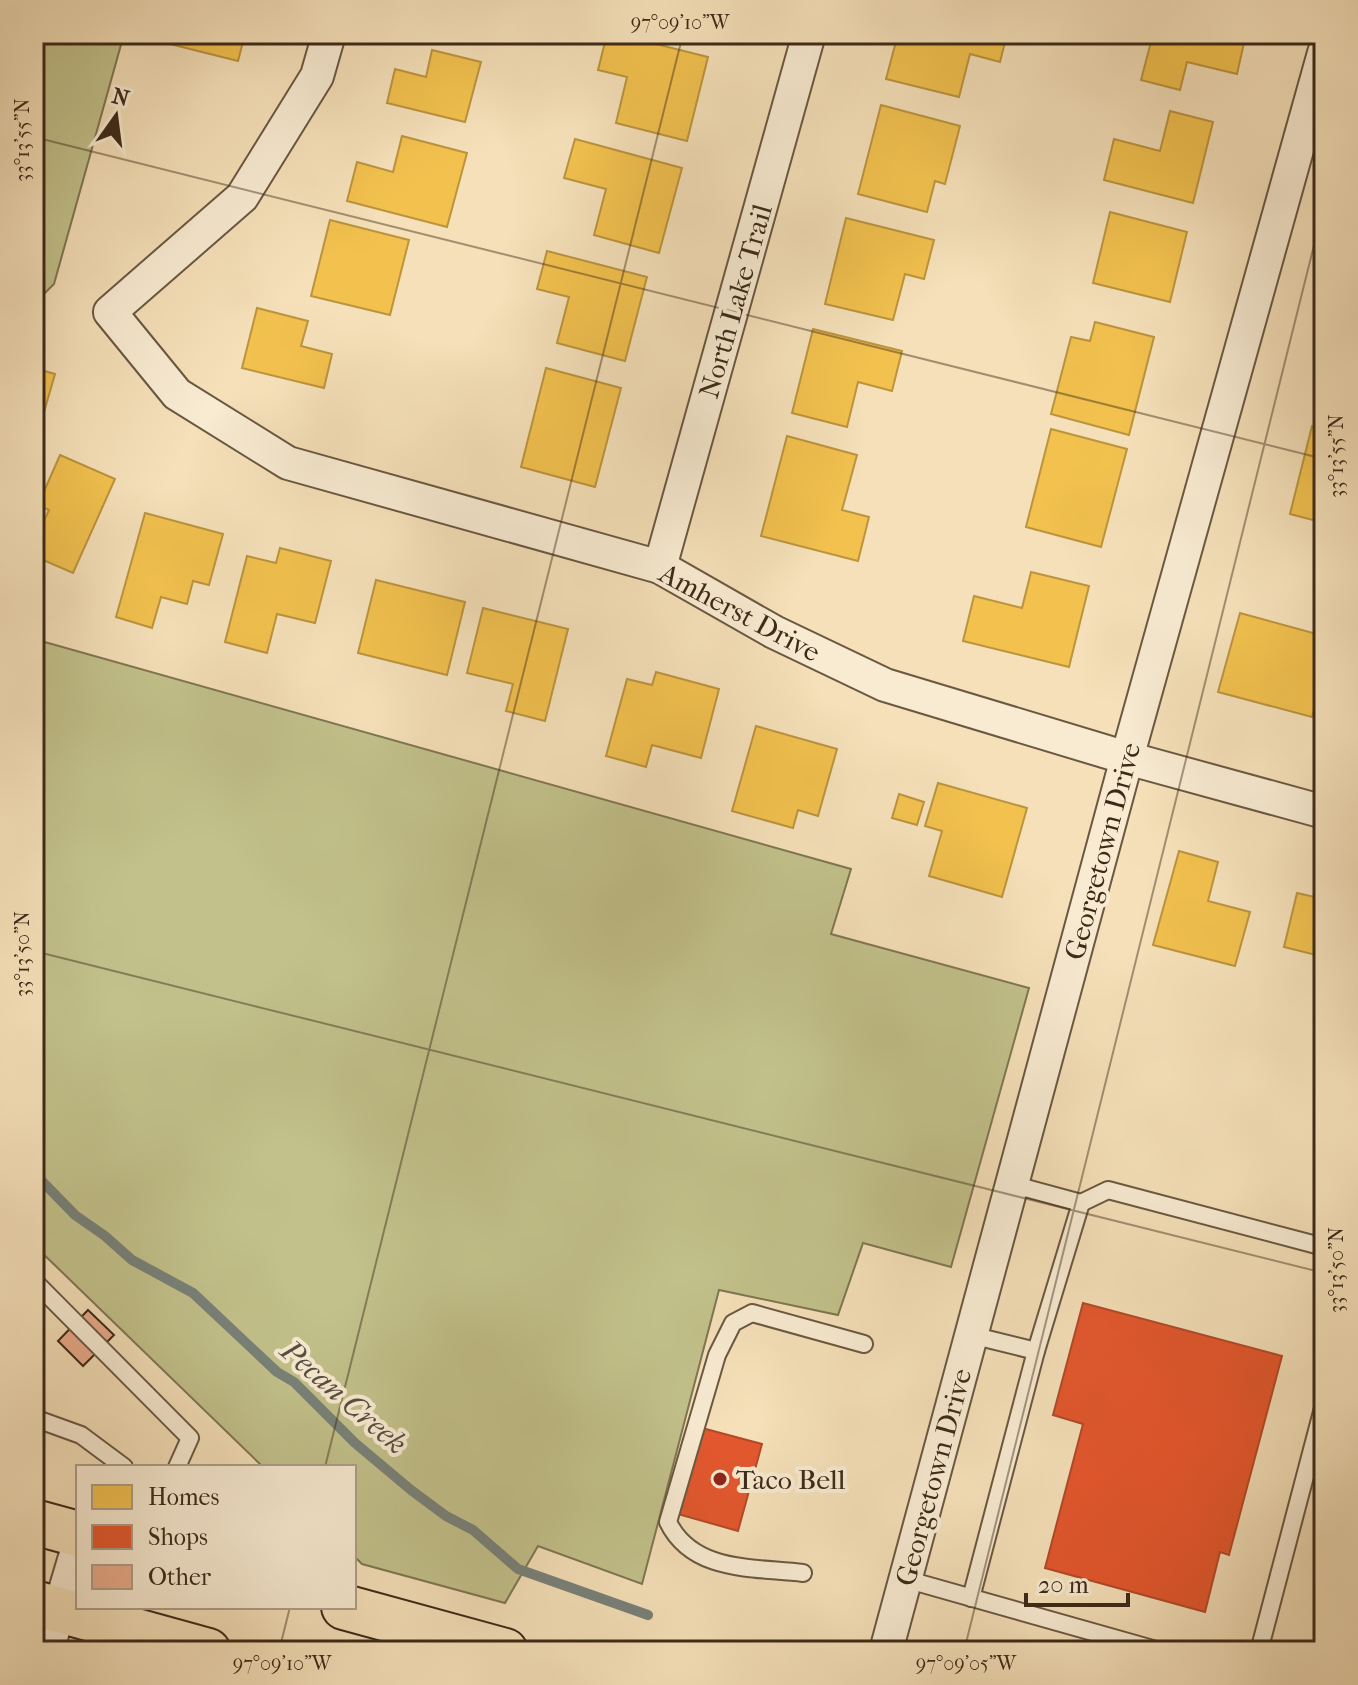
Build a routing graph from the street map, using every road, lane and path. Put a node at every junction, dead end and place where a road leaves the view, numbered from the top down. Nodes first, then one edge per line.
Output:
1 (329, 34) edge
2 (809, 34) edge
3 (1324, 53) edge
4 (660, 567) junction
5 (1127, 758) junction
6 (1324, 812) edge
7 (1011, 1184) junction
8 (1081, 1203) junction
9 (1324, 1247) edge
10 (34, 1281) edge
11 (971, 1335) junction
12 (864, 1344) dead end
13 (1036, 1351) junction
14 (1324, 1404) edge
15 (34, 1418) edge
16 (121, 1465) edge
17 (178, 1465) edge
18 (34, 1522) edge
19 (76, 1533) edge
20 (76, 1551) edge
21 (803, 1573) dead end
22 (905, 1579) junction
23 (971, 1598) junction
24 (46, 1606) edge
25 (351, 1609) edge
26 (47, 1651) edge
27 (208, 1651) edge
28 (505, 1651) edge
29 (886, 1651) edge
30 (1160, 1651) edge
31 (1259, 1651) edge

1 - 4 street, Amherst Drive
2 - 4 street, North Lake Trail
3 - 5 street, Georgetown Drive
4 - 5 street, Amherst Drive
5 - 6 street, Amherst Drive
5 - 7 street, Georgetown Drive
7 - 8 lane
7 - 11 street, Georgetown Drive
8 - 9 lane
8 - 13 lane
10 - 17 lane
11 - 13 lane
11 - 22 street, Georgetown Drive
12 - 21 lane
13 - 23 lane
14 - 31 lane
15 - 16 lane
18 - 19 main road
20 - 24 street
22 - 23 lane
22 - 29 street, Georgetown Drive
23 - 30 lane
24 - 26 street
24 - 27 main road
25 - 28 main road

